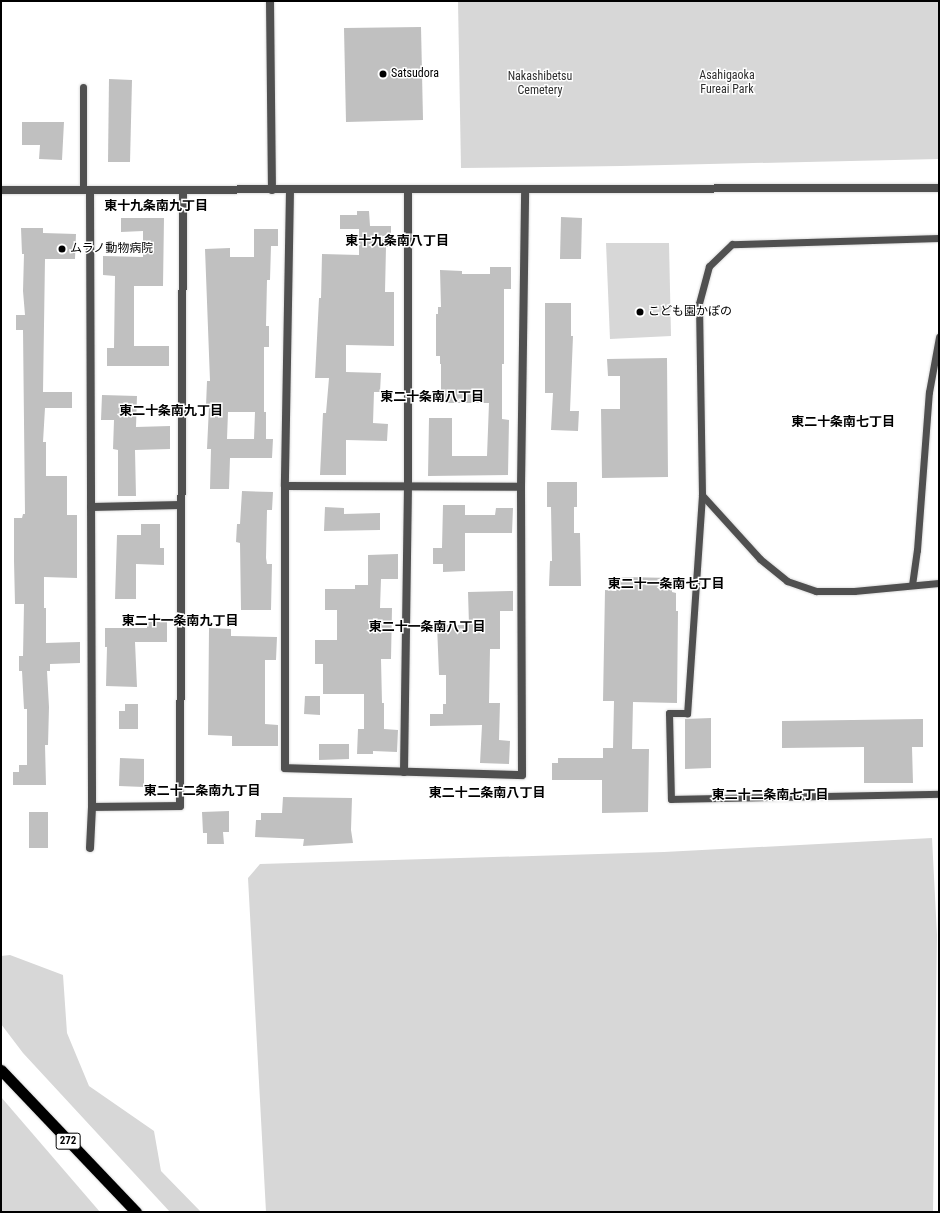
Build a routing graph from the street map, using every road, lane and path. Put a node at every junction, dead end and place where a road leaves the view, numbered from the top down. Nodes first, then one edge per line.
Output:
1 (270, 1) edge
2 (83, 87) dead end
3 (939, 188) edge
4 (408, 189) junction
5 (525, 189) junction
6 (1, 190) edge
7 (86, 190) junction
8 (182, 190) junction
9 (272, 190) junction
10 (290, 190) junction
11 (939, 238) edge
12 (939, 337) edge
13 (285, 486) junction
14 (408, 487) junction
15 (521, 487) junction
16 (702, 495) junction
17 (182, 505) junction
18 (91, 507) junction
19 (939, 583) edge
20 (912, 585) junction
21 (404, 772) junction
22 (939, 794) edge
23 (92, 807) junction
24 (90, 848) dead end
25 (1, 1070) edge
26 (136, 1212) edge

1 - 9 street
2 - 7 lane
3 - 5 street
4 - 5 street
4 - 10 street
4 - 14 street
5 - 15 street
6 - 7 street
7 - 8 street
7 - 18 street
8 - 9 street
8 - 17 street
9 - 10 street
10 - 13 street
11 - 16 lane
12 - 20 lane
13 - 14 street
13 - 21 street
14 - 15 street
14 - 21 street
15 - 21 street
16 - 20 lane
16 - 22 lane
17 - 18 street
17 - 23 street
18 - 23 street
19 - 20 lane
23 - 24 street
25 - 26 highway, 272

